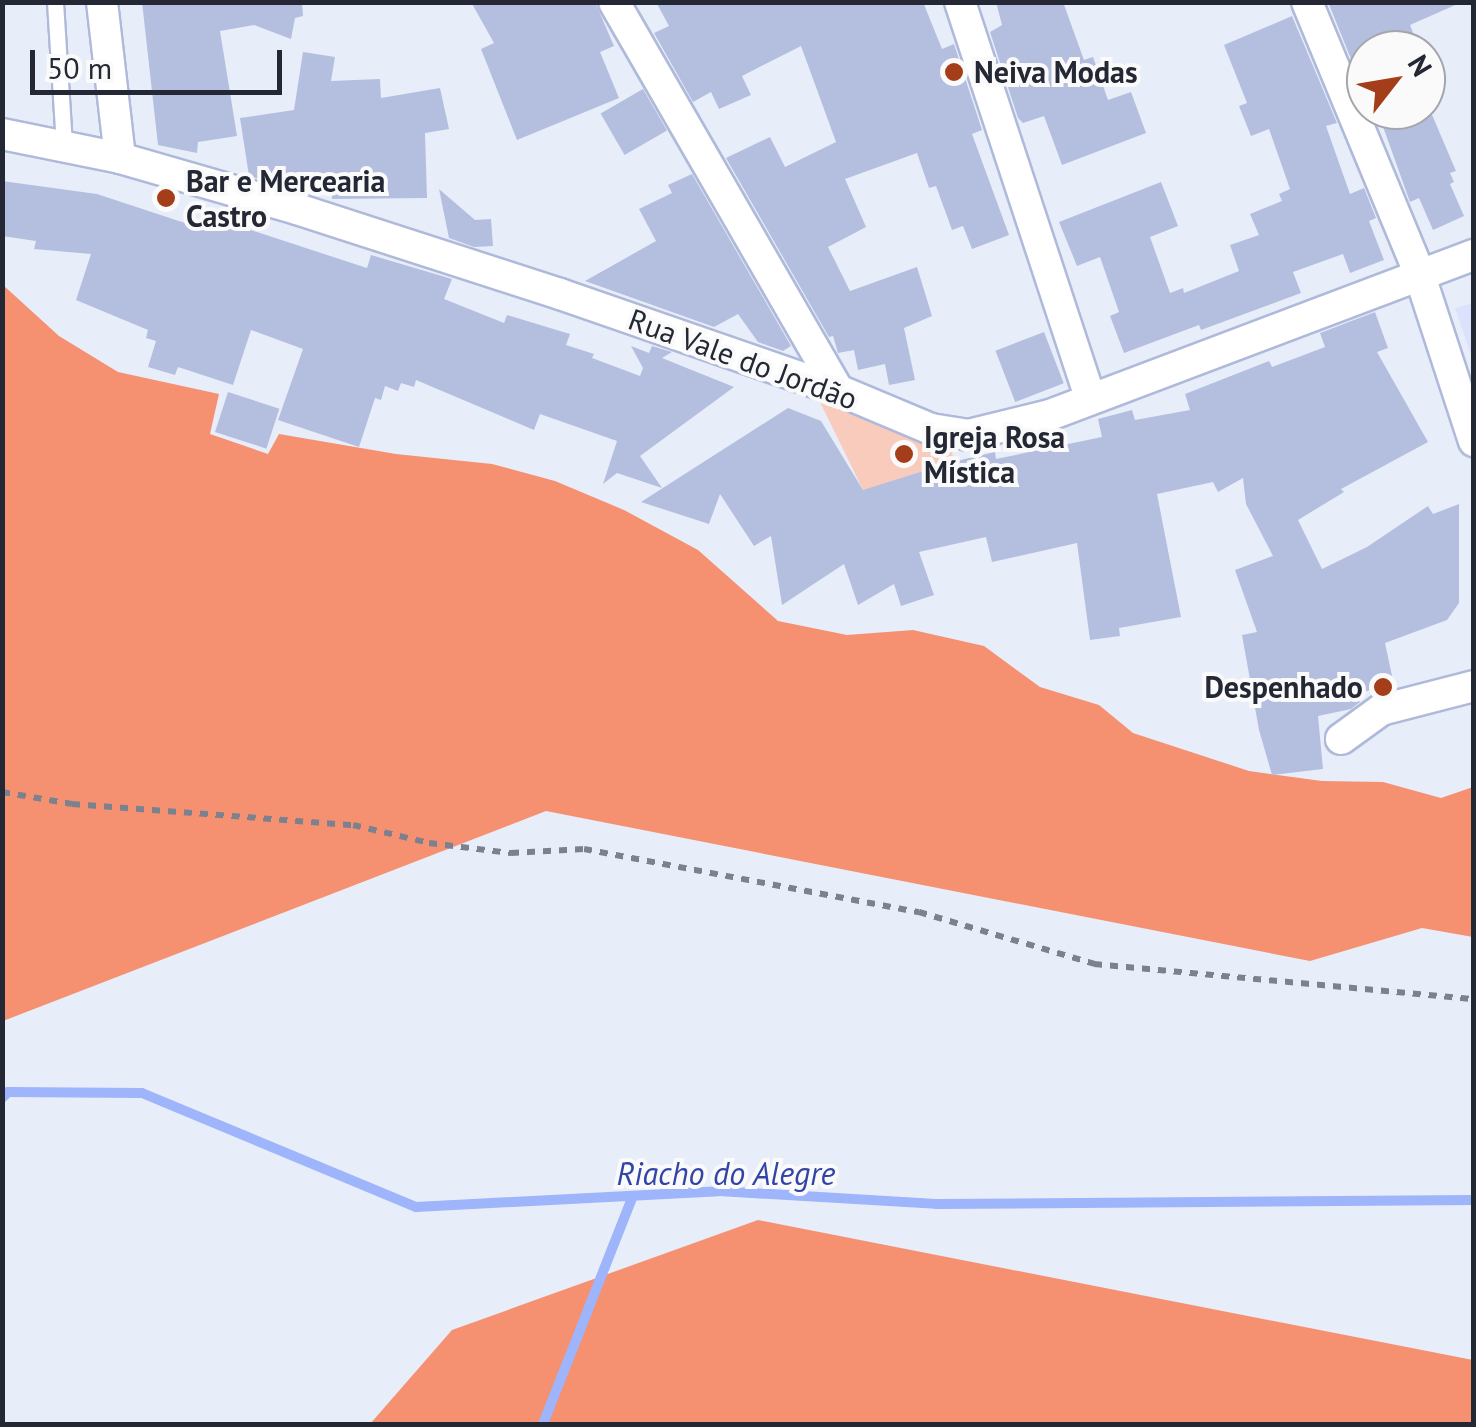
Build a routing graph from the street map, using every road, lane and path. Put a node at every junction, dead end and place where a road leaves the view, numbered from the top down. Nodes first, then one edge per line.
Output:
1 (55, 2) edge
2 (102, 2) edge
3 (614, 2) edge
4 (960, 2) edge
5 (1307, 2) edge
6 (2, 134) edge
7 (64, 145) junction
8 (120, 158) junction
9 (1474, 255) edge
10 (1419, 273) junction
11 (838, 390) junction
12 (1090, 397) junction
13 (1474, 440) edge
14 (1474, 686) edge
15 (1342, 739) dead end
16 (2, 792) edge
17 (1474, 999) edge

1 - 7 lane
2 - 8 street
3 - 11 street
4 - 12 street
5 - 10 street
6 - 7 street, Rua Vale do Jordão
7 - 8 street, Rua Vale do Jordão
8 - 11 street, Rua Vale do Jordão
9 - 10 street, Rua Vale do Jordão
10 - 12 street, Rua Vale do Jordão
10 - 13 street
11 - 12 street, Rua Vale do Jordão
14 - 15 street
16 - 17 path

